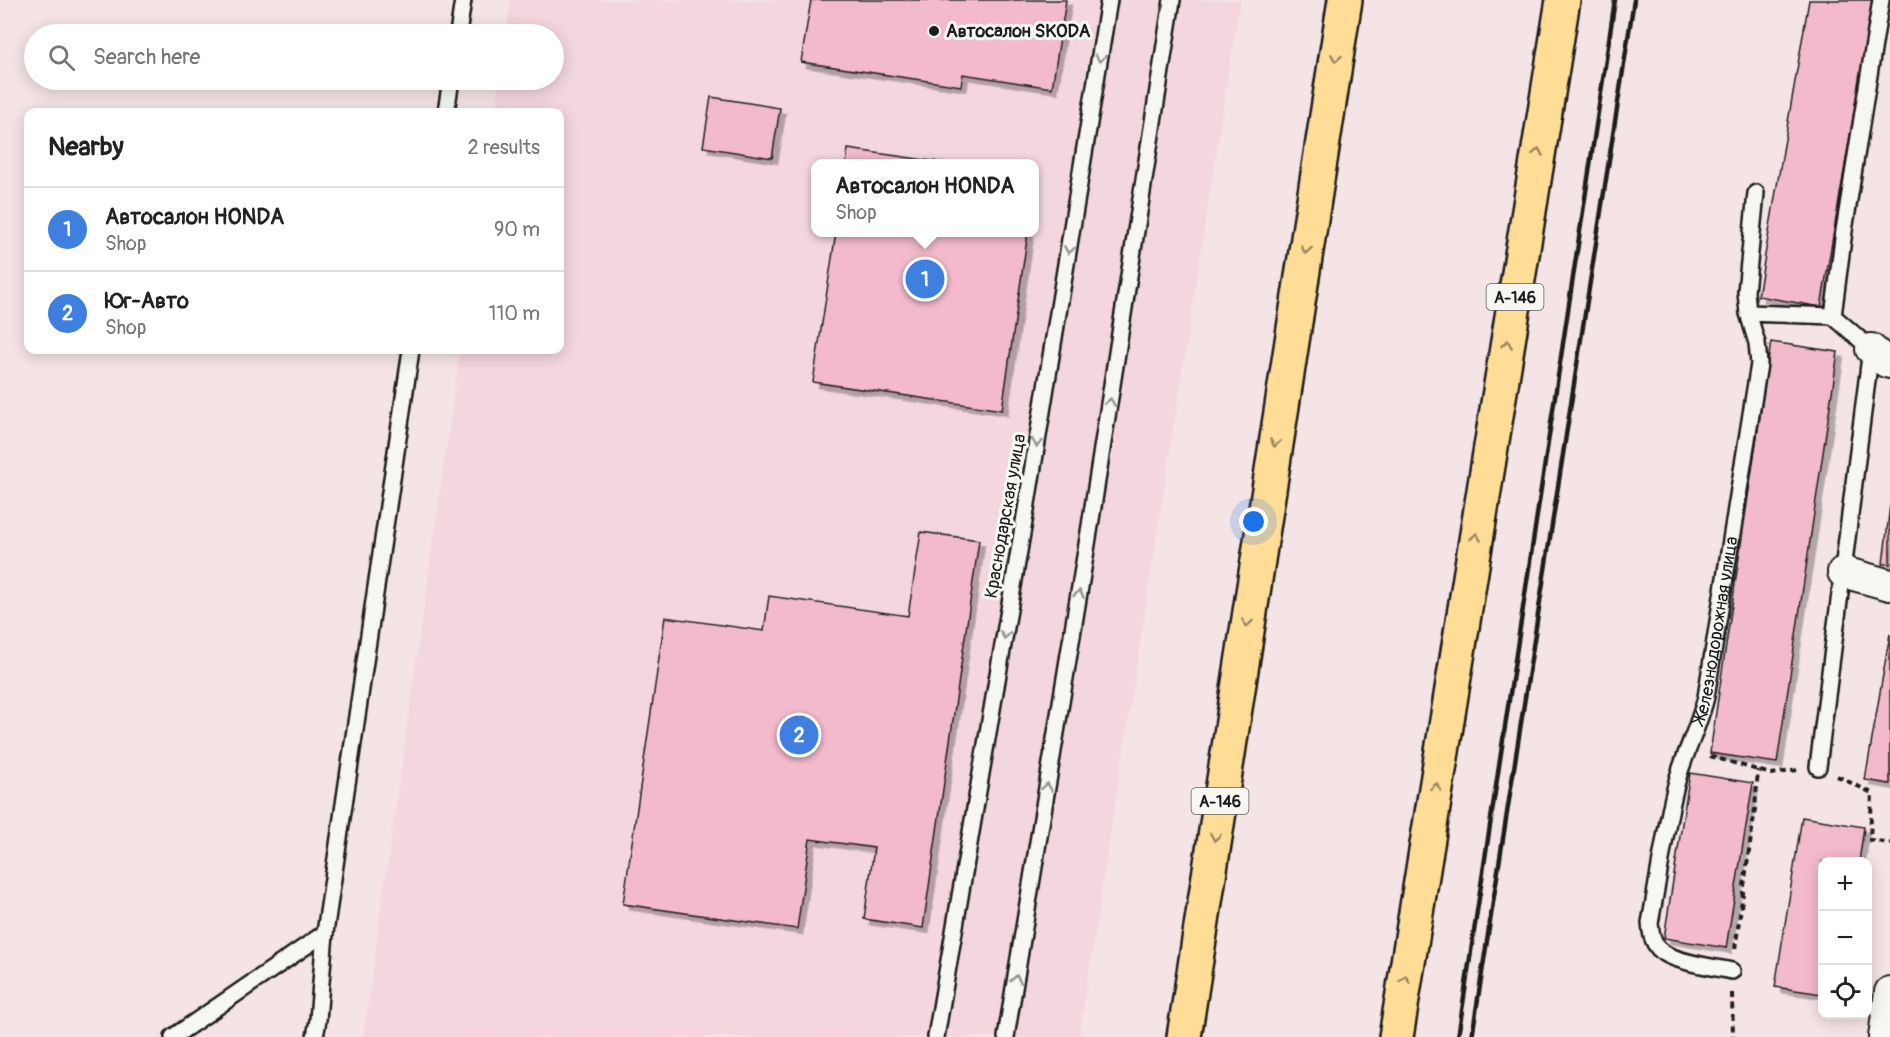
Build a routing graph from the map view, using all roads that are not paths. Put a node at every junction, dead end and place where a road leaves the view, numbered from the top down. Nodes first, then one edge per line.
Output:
1 (463, 0) edge
2 (1108, 0) edge
3 (1172, 0) edge
4 (1345, 0) edge
5 (1563, 0) edge
6 (1881, 0) edge
7 (459, 24) edge
8 (449, 90) edge
9 (447, 108) edge
10 (1756, 193) dead end
11 (1749, 313) junction
12 (1833, 316) junction
13 (410, 354) edge
14 (1881, 356) edge
15 (1843, 572) junction
16 (1890, 585) edge
17 (1818, 766) dead end
18 (325, 933) junction
19 (1732, 971) road end
20 (1890, 992) edge
21 (173, 1037) edge
22 (315, 1037) edge
23 (936, 1037) edge
24 (1006, 1037) edge
25 (1184, 1037) edge
26 (1396, 1037) edge
27 (1884, 1037) edge

1 - 7 lane
2 -> 23 lane, Краснодарская улица
24 -> 3 lane
4 -> 25 main road, А-146
26 -> 5 main road, А-146
6 - 12 lane
8 - 9 lane
10 - 11 lane
11 - 12 lane
11 - 19 lane, Железнодорожная улица
12 - 14 lane
13 - 18 lane
14 - 15 lane
15 - 16 street
15 - 17 lane
18 - 21 lane
18 - 22 lane
20 - 27 street

